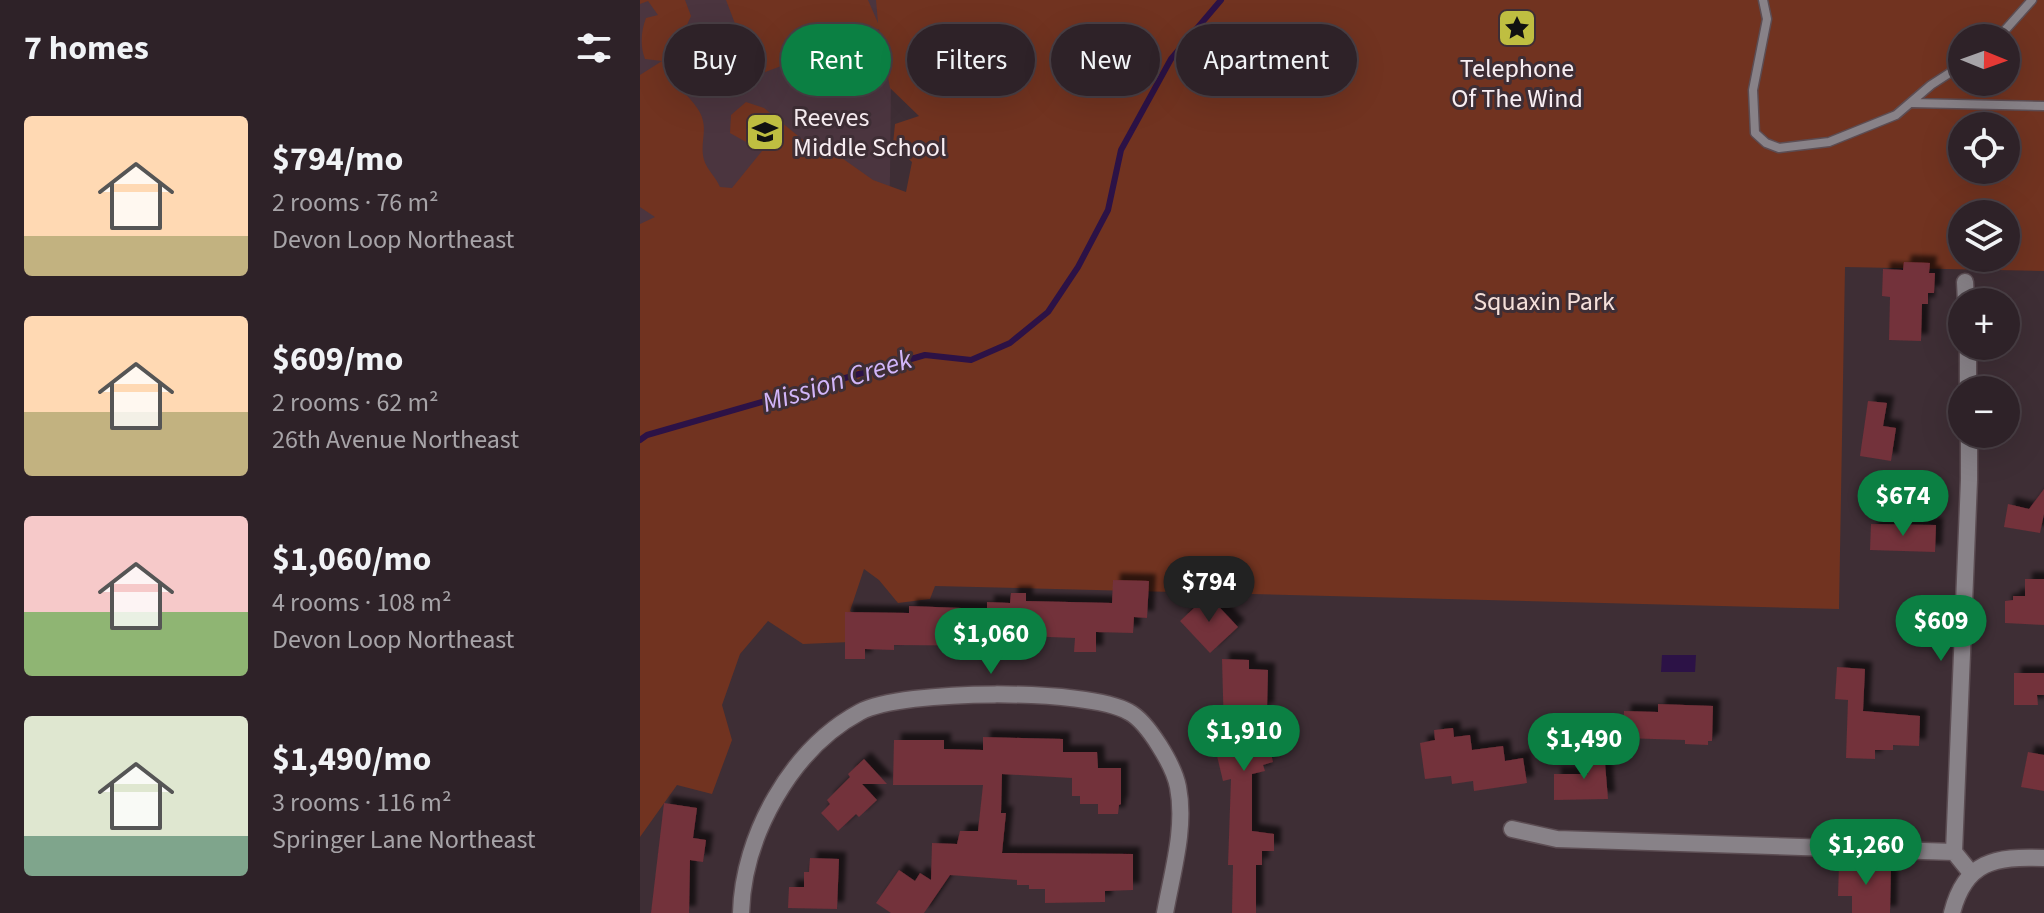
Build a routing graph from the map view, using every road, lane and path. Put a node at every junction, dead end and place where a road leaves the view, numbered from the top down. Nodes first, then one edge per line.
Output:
1 (1763, 0) edge
2 (2032, 0) edge
3 (2011, 24) edge
4 (1948, 74) edge
5 (1911, 103) junction
6 (2044, 106) edge
7 (1965, 282) dead end
8 (1965, 288) edge
9 (1968, 448) edge
10 (1512, 829) dead end
11 (1954, 852) junction
12 (2044, 858) edge
13 (1971, 873) junction
14 (741, 913) edge
15 (1165, 913) edge
16 (1952, 913) edge

1 - 5 lane
2 - 3 lane
4 - 5 lane
5 - 6 lane
7 - 8 street
9 - 11 street
10 - 11 street
11 - 13 street
12 - 13 street
13 - 16 street
14 - 15 street

